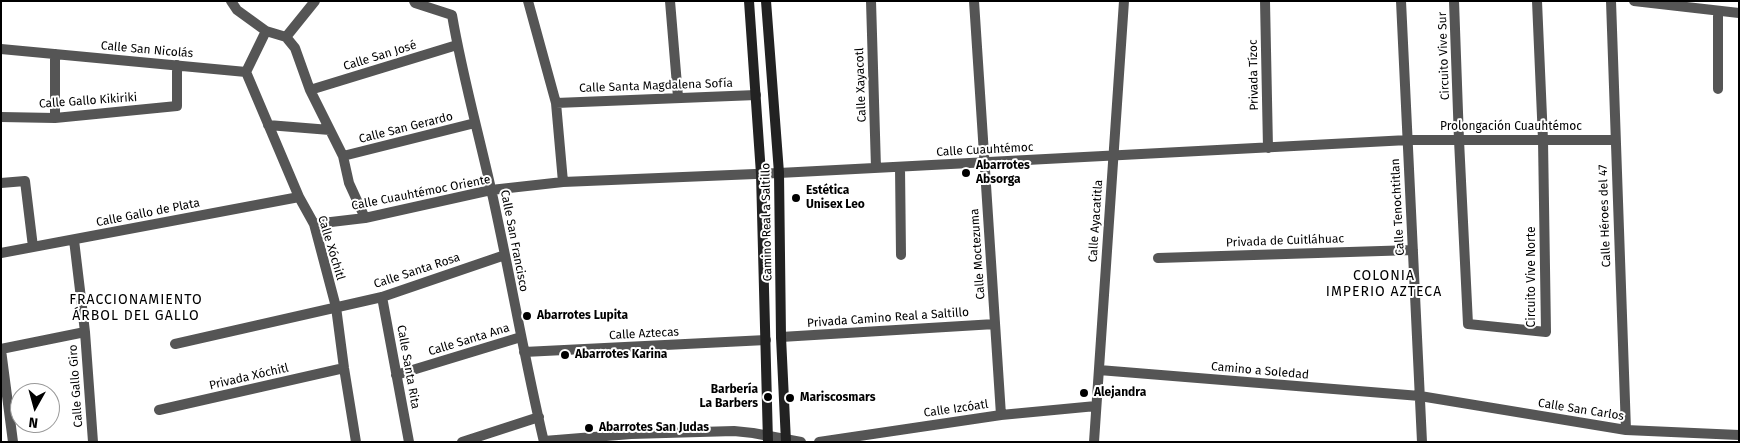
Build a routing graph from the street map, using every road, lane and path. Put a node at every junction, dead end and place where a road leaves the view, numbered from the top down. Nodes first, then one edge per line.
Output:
1 (231, 1) edge
2 (315, 1) edge
3 (528, 1) edge
4 (670, 1) edge
5 (750, 1) edge
6 (766, 1) edge
7 (871, 1) edge
8 (974, 1) edge
9 (1124, 1) edge
10 (1265, 1) edge
11 (1401, 1) edge
12 (1454, 1) edge
13 (1537, 1) edge
14 (1611, 1) edge
15 (1634, 1) edge
16 (414, 2) edge
17 (1718, 11) junction
18 (1739, 13) edge
19 (266, 31) junction
20 (286, 37) junction
21 (457, 45) junction
22 (1, 49) edge
23 (55, 54) junction
24 (177, 65) junction
25 (246, 72) junction
26 (1718, 89) dead end
27 (310, 90) junction
28 (756, 95) junction
29 (678, 97) junction
30 (556, 103) junction
31 (1, 117) edge
32 (55, 118) junction
33 (475, 124) junction
34 (268, 125) junction
35 (330, 130) junction
36 (1408, 140) junction
37 (1459, 140) junction
38 (1543, 140) junction
39 (1615, 140) junction
40 (1268, 148) junction
41 (343, 156) junction
42 (1113, 156) junction
43 (985, 163) junction
44 (900, 167) junction
45 (876, 168) junction
46 (761, 174) junction
47 (780, 174) junction
48 (563, 182) junction
49 (1, 183) edge
50 (491, 190) junction
51 (299, 197) junction
52 (365, 218) junction
53 (314, 224) junction
54 (74, 240) junction
55 (34, 247) junction
56 (1413, 250) junction
57 (1, 253) edge
58 (504, 255) junction
59 (901, 255) dead end
60 (1158, 258) dead end
61 (382, 297) junction
62 (336, 307) junction
63 (996, 324) junction
64 (86, 332) junction
65 (521, 337) junction
66 (782, 337) junction
67 (766, 340) junction
68 (175, 344) dead end
69 (1, 350) edge
70 (524, 352) junction
71 (344, 368) junction
72 (1098, 370) junction
73 (396, 375) junction
74 (1420, 396) junction
75 (1096, 406) junction
76 (160, 410) dead end
77 (1002, 415) junction
78 (539, 417) junction
79 (1626, 430) junction
80 (1739, 435) edge
81 (631, 438) edge
82 (768, 439) edge
83 (786, 440) edge
84 (544, 441) edge
85 (13, 442) edge
86 (93, 442) edge
87 (356, 442) edge
88 (409, 442) edge
89 (462, 442) edge
90 (801, 442) edge
91 (819, 442) edge
92 (1094, 442) edge
93 (1422, 442) edge

1 - 19 street
2 - 20 street
3 - 30 street
4 - 29 street
5 - 28 street, Camino Real a Saltillo
6 - 47 street, Camino Real a Saltillo
7 - 45 street, Calle Xayacotl
8 - 43 street, Calle Moctezuma
9 - 42 street, Calle Ayacatitla
10 - 40 street, Privada Tízoc
11 - 36 street, Calle Tenochtitlan
12 - 37 street, Circuito Vive Sur
13 - 38 street
14 - 39 street, Calle Héroes del 47
15 - 17 street
16 - 21 street, Calle San Francisco
17 - 18 street
17 - 26 street
19 - 20 street
19 - 25 street
20 - 27 street
21 - 27 street, Calle San José
21 - 33 street, Calle San Francisco
22 - 23 street, Calle San Nicolás
23 - 24 street, Calle San Nicolás
23 - 32 street
24 - 25 street, Calle San Nicolás
24 - 32 street, Calle Gallo Kikiriki
25 - 34 street, Calle Xóchitl
27 - 35 street
28 - 29 street, Calle Santa Magdalena Sofía
28 - 46 street, Camino Real a Saltillo
29 - 30 street, Calle Santa Magdalena Sofía
30 - 48 street
31 - 32 street, Calle Gallo Kikiriki
33 - 41 street, Calle San Gerardo
33 - 50 street, Calle San Francisco
34 - 35 street
34 - 51 street, Calle Xóchitl
35 - 41 street
36 - 37 street, Prolongación Cuauhtémoc
36 - 40 street, Calle Cuauhtémoc
36 - 56 street, Calle Tenochtitlan
37 - 38 street, Prolongación Cuauhtémoc
37 - 38 street, Circuito Vive Norte
38 - 39 street, Prolongación Cuauhtémoc
39 - 79 street, Calle Héroes del 47
40 - 42 street, Calle Cuauhtémoc
41 - 52 street
42 - 43 street, Calle Cuauhtémoc
42 - 72 street, Calle Ayacatitla
43 - 44 street, Calle Cuauhtémoc
43 - 63 street, Calle Moctezuma
44 - 45 street, Calle Cuauhtémoc
44 - 59 street
45 - 47 street, Calle Cuauhtémoc
46 - 47 street, Calle Cuauhtémoc
46 - 48 street, Calle Cuauhtémoc
46 - 67 street, Camino Real a Saltillo
47 - 66 street, Camino Real a Saltillo
48 - 50 street, Calle Cuauhtémoc Oriente
49 - 55 street
50 - 52 street, Calle Cuauhtémoc Oriente
50 - 58 street, Calle San Francisco
51 - 53 street, Calle Xóchitl
51 - 54 street, Calle Gallo de Plata
52 - 53 street, Calle Cuauhtémoc Oriente
53 - 62 street, Calle Xóchitl
54 - 55 street, Calle Gallo de Plata
54 - 64 street, Calle Gallo Giro
55 - 57 street, Calle Gallo de Plata
56 - 60 street, Privada de Cuitláhuac
56 - 74 street, Calle Tenochtitlan
58 - 61 street, Calle Santa Rosa
58 - 65 street, Calle San Francisco
61 - 62 street, Calle Santa Rosa
61 - 73 street, Calle Santa Rita
62 - 68 street, Calle Santa Rosa
62 - 71 street, Calle Xóchitl
63 - 66 street, Privada Camino Real a Saltillo
63 - 77 street, Calle Moctezuma
64 - 69 street
64 - 86 street, Calle Gallo Giro
65 - 70 street, Calle San Francisco
65 - 73 street, Calle Santa Ana
66 - 83 street, Camino Real a Saltillo
67 - 70 street, Calle Aztecas
67 - 82 street, Camino Real a Saltillo
69 - 85 street
70 - 78 street, Calle San Francisco
71 - 76 street, Privada Xóchitl
71 - 87 street, Calle Xóchitl
72 - 74 street, Camino a Soledad
72 - 75 street, Calle Ayacatitla
73 - 88 street, Calle Santa Rita
74 - 79 street, Calle San Carlos
74 - 93 street, Calle Tenochtitlan
75 - 77 street, Calle Izcóatl
75 - 92 street, Calle Ayacatitla
77 - 91 street, Calle Izcóatl
78 - 84 street, Calle San Francisco
78 - 89 street
79 - 80 street, Calle San Carlos
81 - 82 street
81 - 84 street
82 - 83 street
83 - 90 street

